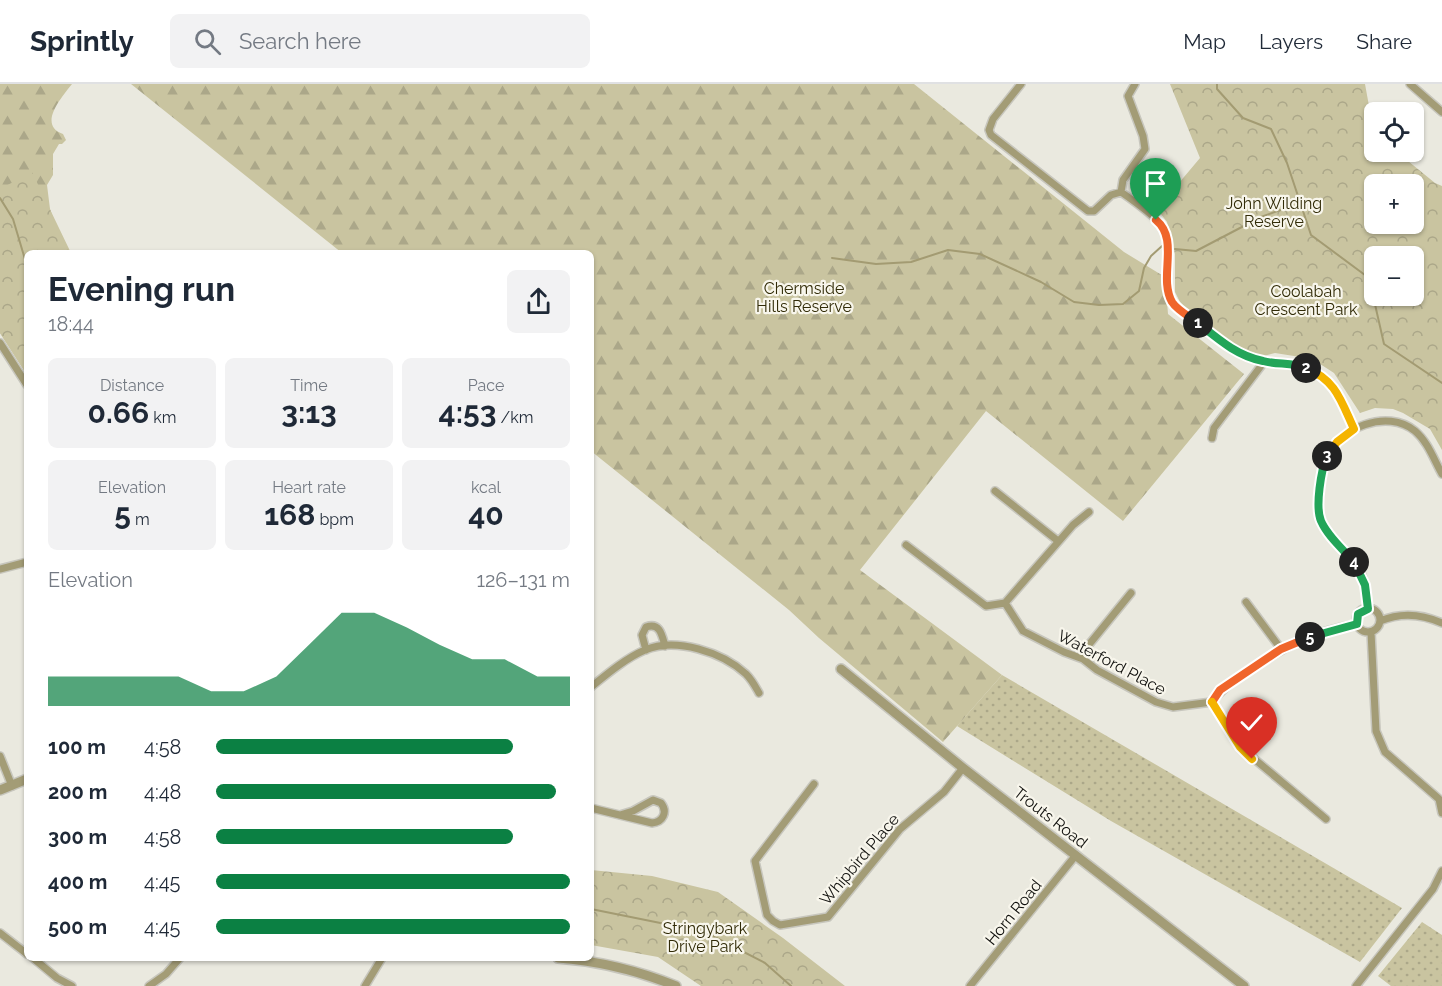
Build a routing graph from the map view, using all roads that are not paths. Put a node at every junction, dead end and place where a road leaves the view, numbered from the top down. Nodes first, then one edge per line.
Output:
1 (1021, 84) edge
2 (1135, 84) edge
3 (1410, 84) edge
4 (1442, 112) edge
5 (1121, 192) junction
6 (0, 343) edge
7 (1264, 362) junction
8 (24, 380) edge
9 (1354, 429) junction
10 (1212, 438) dead end
11 (1442, 474) edge
12 (994, 491) dead end
13 (1089, 512) dead end
14 (1058, 542) junction
15 (906, 545) dead end
16 (24, 563) edge
17 (0, 569) edge
18 (1131, 593) dead end
19 (1246, 602) dead end
20 (1005, 603) junction
21 (1368, 609) junction
22 (1380, 621) junction
23 (1357, 624) junction
24 (1442, 624) edge
25 (1371, 632) junction
26 (665, 646) junction
27 (1281, 649) junction
28 (646, 650) junction
29 (1083, 658) junction
30 (841, 669) dead end
31 (594, 685) edge
32 (759, 693) dead end
33 (1212, 702) junction
34 (0, 756) edge
35 (963, 768) junction
36 (24, 780) edge
37 (814, 784) dead end
38 (12, 786) junction
39 (0, 790) edge
40 (1440, 798) edge
41 (594, 809) edge
42 (1442, 813) edge
43 (620, 814) junction
44 (1326, 819) dead end
45 (1076, 855) junction
46 (1442, 871) edge
47 (0, 933) edge
48 (24, 952) edge
49 (37, 961) edge
50 (177, 961) edge
51 (380, 961) edge
52 (581, 961) edge
53 (72, 986) edge
54 (149, 986) edge
55 (365, 986) edge
56 (676, 986) edge
57 (970, 986) edge
58 (1244, 986) edge
59 (1356, 986) edge

1 - 5 street
2 - 5 street
3 - 4 street
5 - 7 street
6 - 8 street
7 - 9 street
7 - 10 street
9 - 11 street
9 - 21 street
12 - 14 street
13 - 14 street
14 - 20 street
15 - 20 street
16 - 17 street
18 - 29 street
19 - 27 street
20 - 29 street, Waterford Place
21 - 22 street
21 - 23 street
22 - 24 street
22 - 25 street
23 - 25 street
23 - 27 street
25 - 40 street
26 - 28 street
26 - 28 street
26 - 32 street
27 - 33 street
28 - 31 street
29 - 33 street, Waterford Place
30 - 35 street, Trouts Road
33 - 44 street
34 - 38 street
35 - 37 street, Whipbird Place
35 - 45 street, Trouts Road
36 - 38 street
38 - 39 street
40 - 42 street
41 - 43 street
43 - 43 street
45 - 57 street, Horn Road
45 - 58 street, Trouts Road
46 - 59 street
47 - 48 street
49 - 53 street
50 - 54 street
51 - 55 street
52 - 56 street

